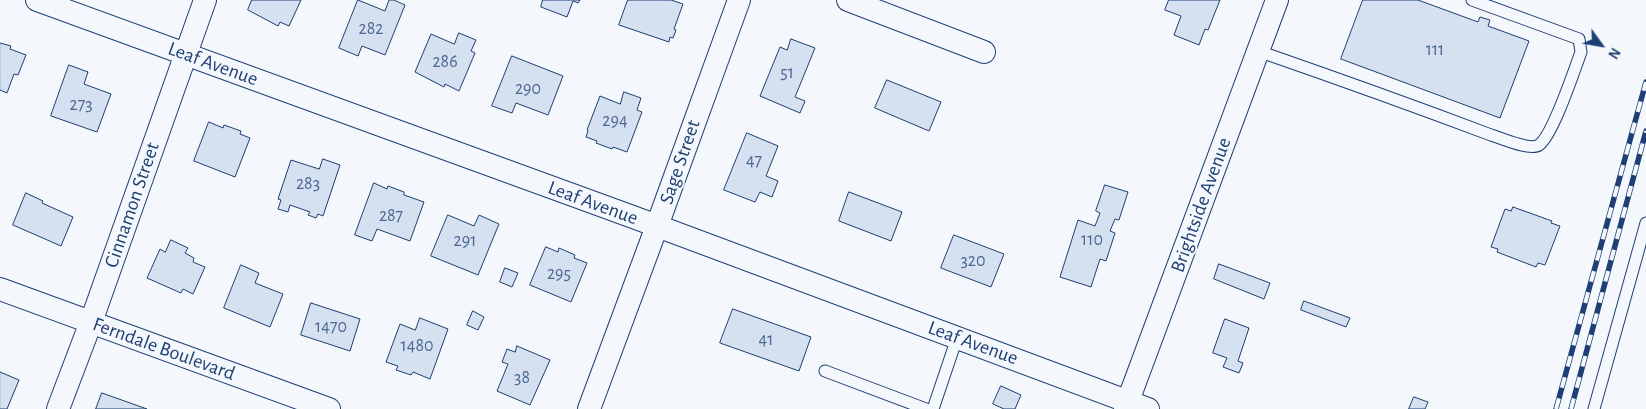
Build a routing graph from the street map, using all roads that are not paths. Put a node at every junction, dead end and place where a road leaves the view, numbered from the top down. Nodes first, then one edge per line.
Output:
1 (37, 0) edge
2 (205, 0) edge
3 (739, 0) edge
4 (848, 0) edge
5 (1276, 0) edge
6 (1472, 0) edge
7 (1258, 50) junction
8 (984, 52) dead end
9 (186, 54) junction
10 (1646, 224) edge
11 (657, 226) junction
12 (0, 289) edge
13 (91, 322) junction
14 (957, 338) junction
15 (826, 371) dead end
16 (1134, 406) edge
17 (58, 409) edge
18 (329, 409) edge
19 (590, 409) edge
20 (926, 409) edge
21 (933, 409) edge
22 (1594, 409) edge

1 - 9 street, Leaf Avenue
2 - 9 street, Cinnamon Street
3 - 11 street, Sage Street
4 - 8 street
5 - 7 street, Brightside Avenue
6 - 7 lane
7 - 16 street, Brightside Avenue
9 - 11 street, Leaf Avenue
9 - 13 street, Cinnamon Street
10 - 22 lane
11 - 14 street, Leaf Avenue
11 - 19 street, Sage Street
12 - 13 street, Ferndale Boulevard
13 - 17 street, Cinnamon Street
13 - 18 street, Ferndale Boulevard
14 - 16 street, Leaf Avenue
14 - 21 lane
15 - 20 lane

